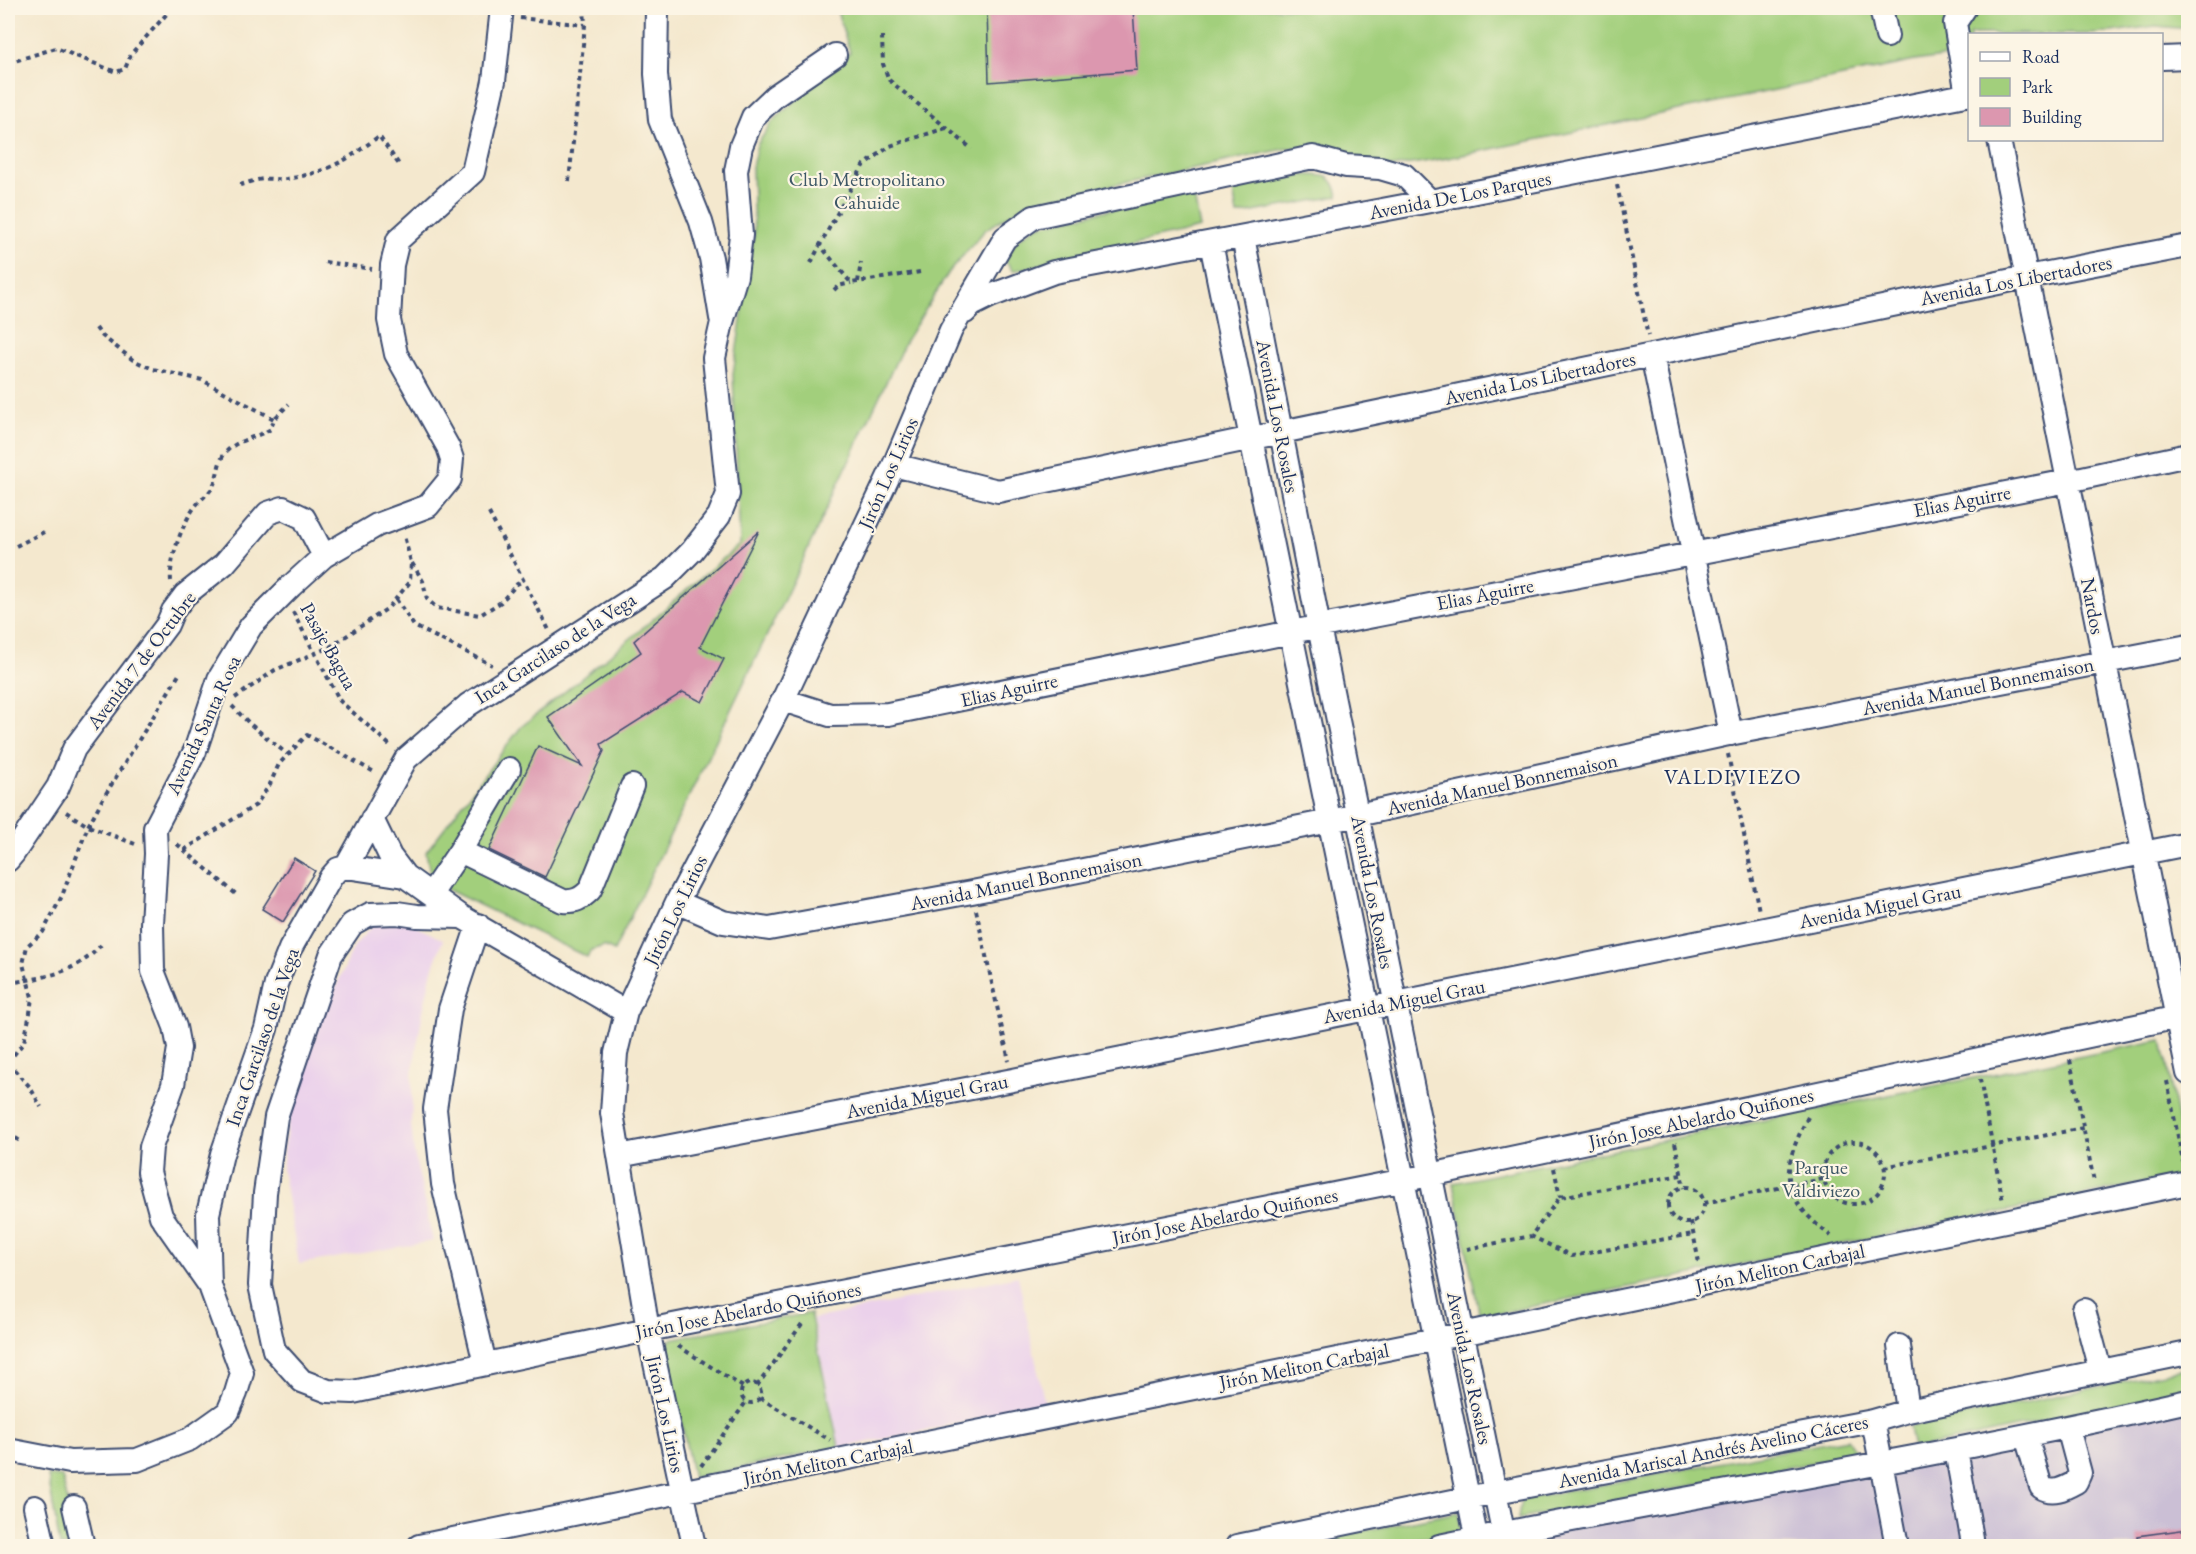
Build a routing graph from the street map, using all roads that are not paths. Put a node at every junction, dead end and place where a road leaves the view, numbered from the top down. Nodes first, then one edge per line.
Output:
1 (657, 8) edge
2 (1881, 8) edge
3 (1964, 8) edge
4 (502, 11) edge
5 (1887, 36) dead end
6 (835, 55) dead end
7 (2188, 57) edge
8 (2163, 58) edge
9 (1968, 94) edge
10 (1999, 141) edge
11 (1430, 201) junction
12 (1243, 237) junction
13 (1211, 243) junction
14 (2188, 246) edge
15 (2027, 277) junction
16 (959, 318) junction
17 (722, 322) junction
18 (1652, 355) junction
19 (1280, 431) junction
20 (1252, 437) junction
21 (2188, 455) edge
22 (894, 465) junction
23 (2068, 481) junction
24 (1693, 553) junction
25 (324, 556) junction
26 (1319, 627) junction
27 (1291, 632) junction
28 (2188, 646) edge
29 (2104, 662) junction
30 (783, 700) junction
31 (1727, 735) junction
32 (509, 768) dead end
33 (632, 786) dead end
34 (1357, 815) junction
35 (372, 819) junction
36 (1330, 821) junction
37 (2188, 844) edge
38 (460, 851) junction
39 (2144, 853) junction
40 (8, 860) edge
41 (346, 867) junction
42 (405, 876) junction
43 (431, 894) junction
44 (677, 902) junction
45 (470, 921) junction
46 (1395, 1003) junction
47 (1368, 1008) junction
48 (626, 1012) junction
49 (2183, 1016) edge
50 (2188, 1073) edge
51 (619, 1156) junction
52 (1430, 1175) junction
53 (2187, 1177) edge
54 (1403, 1181) junction
55 (210, 1286) junction
56 (2084, 1310) dead end
57 (654, 1329) junction
58 (1462, 1334) junction
59 (1436, 1339) junction
60 (1899, 1346) dead end
61 (2188, 1353) edge
62 (485, 1364) junction
63 (2100, 1370) junction
64 (2188, 1401) edge
65 (1908, 1411) junction
66 (1873, 1421) junction
67 (2068, 1428) junction
68 (2026, 1436) junction
69 (8, 1450) edge
70 (1956, 1450) junction
71 (1882, 1463) junction
72 (683, 1491) junction
73 (1496, 1492) junction
74 (1469, 1498) junction
75 (36, 1507) dead end
76 (74, 1507) dead end
77 (1972, 1538) dead end
78 (1505, 1540) edge
79 (1478, 1543) edge
80 (44, 1546) edge
81 (83, 1546) edge
82 (419, 1546) edge
83 (694, 1546) edge
84 (1237, 1546) edge
85 (1439, 1546) edge
86 (1897, 1546) edge

1 - 17 street
2 - 5 street
3 - 9 street
4 - 25 street, Avenida Santa Rosa
6 - 17 street, Inca Garcilaso de la Vega
7 - 8 street
9 - 11 street, Avenida De Los Parques
10 - 15 street, Nardos
11 - 12 street, Avenida De Los Parques
11 - 16 street, Jirón Los Lirios
12 - 13 street, Avenida De Los Parques
12 - 19 street, Avenida Los Rosales
13 - 16 street, Avenida De Los Parques
13 - 20 street, Avenida Los Rosales
14 - 15 street, Avenida Los Libertadores
15 - 18 street, Avenida Los Libertadores
15 - 23 street, Nardos
16 - 22 street, Jirón Los Lirios
17 - 35 street, Inca Garcilaso de la Vega
18 - 19 street, Avenida Los Libertadores
18 - 24 street
19 - 20 street, Avenida Los Libertadores
19 - 26 street, Avenida Los Rosales
20 - 22 street, Avenida Los Libertadores
20 - 27 street, Avenida Los Rosales
21 - 23 street, Elias Aguirre
22 - 30 street, Jirón Los Lirios
23 - 24 street, Elias Aguirre
23 - 29 street, Nardos
24 - 26 street, Elias Aguirre
24 - 31 street
25 - 40 street, Avenida 7 de Octubre
25 - 55 street, Avenida Santa Rosa
26 - 27 street, Elias Aguirre
26 - 34 street, Avenida Los Rosales
27 - 30 street, Elias Aguirre
27 - 36 street, Avenida Los Rosales
28 - 29 street, Avenida Manuel Bonnemaison
29 - 31 street, Avenida Manuel Bonnemaison
29 - 39 street, Nardos
30 - 44 street, Jirón Los Lirios
31 - 34 street, Avenida Manuel Bonnemaison
32 - 38 street
33 - 38 street
34 - 36 street, Avenida Manuel Bonnemaison
34 - 46 street, Avenida Los Rosales
35 - 41 street, Inca Garcilaso de la Vega
35 - 42 street
36 - 44 street, Avenida Manuel Bonnemaison
36 - 47 street, Avenida Los Rosales
37 - 39 street, Avenida Miguel Grau
38 - 43 street
39 - 46 street, Avenida Miguel Grau
39 - 49 street, Nardos
41 - 42 street
41 - 55 street, Inca Garcilaso de la Vega
42 - 43 street
43 - 45 street
44 - 48 street, Jirón Los Lirios
45 - 48 street
45 - 62 street
45 - 62 street, Jirón Jose Abelardo Quiñones
46 - 47 street, Avenida Miguel Grau
46 - 52 street, Avenida Los Rosales
47 - 51 street, Avenida Miguel Grau
47 - 54 street, Avenida Los Rosales
48 - 51 street, Jirón Los Lirios
49 - 50 street, Nardos
49 - 52 street, Jirón Jose Abelardo Quiñones
51 - 57 street, Jirón Los Lirios
52 - 54 street, Jirón Jose Abelardo Quiñones
52 - 58 street, Avenida Los Rosales
53 - 58 street, Jirón Meliton Carbajal
54 - 57 street, Jirón Jose Abelardo Quiñones
54 - 59 street, Avenida Los Rosales
55 - 69 street, Inca Garcilaso de la Vega
56 - 63 street
57 - 62 street, Jirón Jose Abelardo Quiñones
57 - 72 street, Jirón Los Lirios
58 - 59 street, Jirón Meliton Carbajal
58 - 73 street, Avenida Los Rosales
59 - 72 street, Jirón Meliton Carbajal
59 - 74 street, Avenida Los Rosales
60 - 65 street
61 - 63 street, Avenida Mariscal Andrés Avelino Cáceres
63 - 65 street, Avenida Mariscal Andrés Avelino Cáceres
64 - 67 street, Avenida Mariscal Andrés Avelino Cáceres
65 - 66 street, Avenida Mariscal Andrés Avelino Cáceres
66 - 71 street
66 - 73 street, Avenida Mariscal Andrés Avelino Cáceres
67 - 68 street, Avenida Mariscal Andrés Avelino Cáceres
67 - 68 street
68 - 70 street, Avenida Mariscal Andrés Avelino Cáceres
70 - 71 street, Avenida Mariscal Andrés Avelino Cáceres
70 - 77 street
71 - 78 street, Avenida Mariscal Andrés Avelino Cáceres
71 - 86 street
72 - 82 street, Jirón Meliton Carbajal
72 - 83 street, Jirón Los Lirios
73 - 74 street, Avenida Mariscal Andrés Avelino Cáceres
73 - 78 street, Avenida Los Rosales
74 - 79 street, Avenida Los Rosales
74 - 84 street, Avenida Mariscal Andrés Avelino Cáceres
75 - 80 street
76 - 81 street
78 - 79 street, Avenida Mariscal Andrés Avelino Cáceres
79 - 85 street, Avenida Mariscal Andrés Avelino Cáceres

